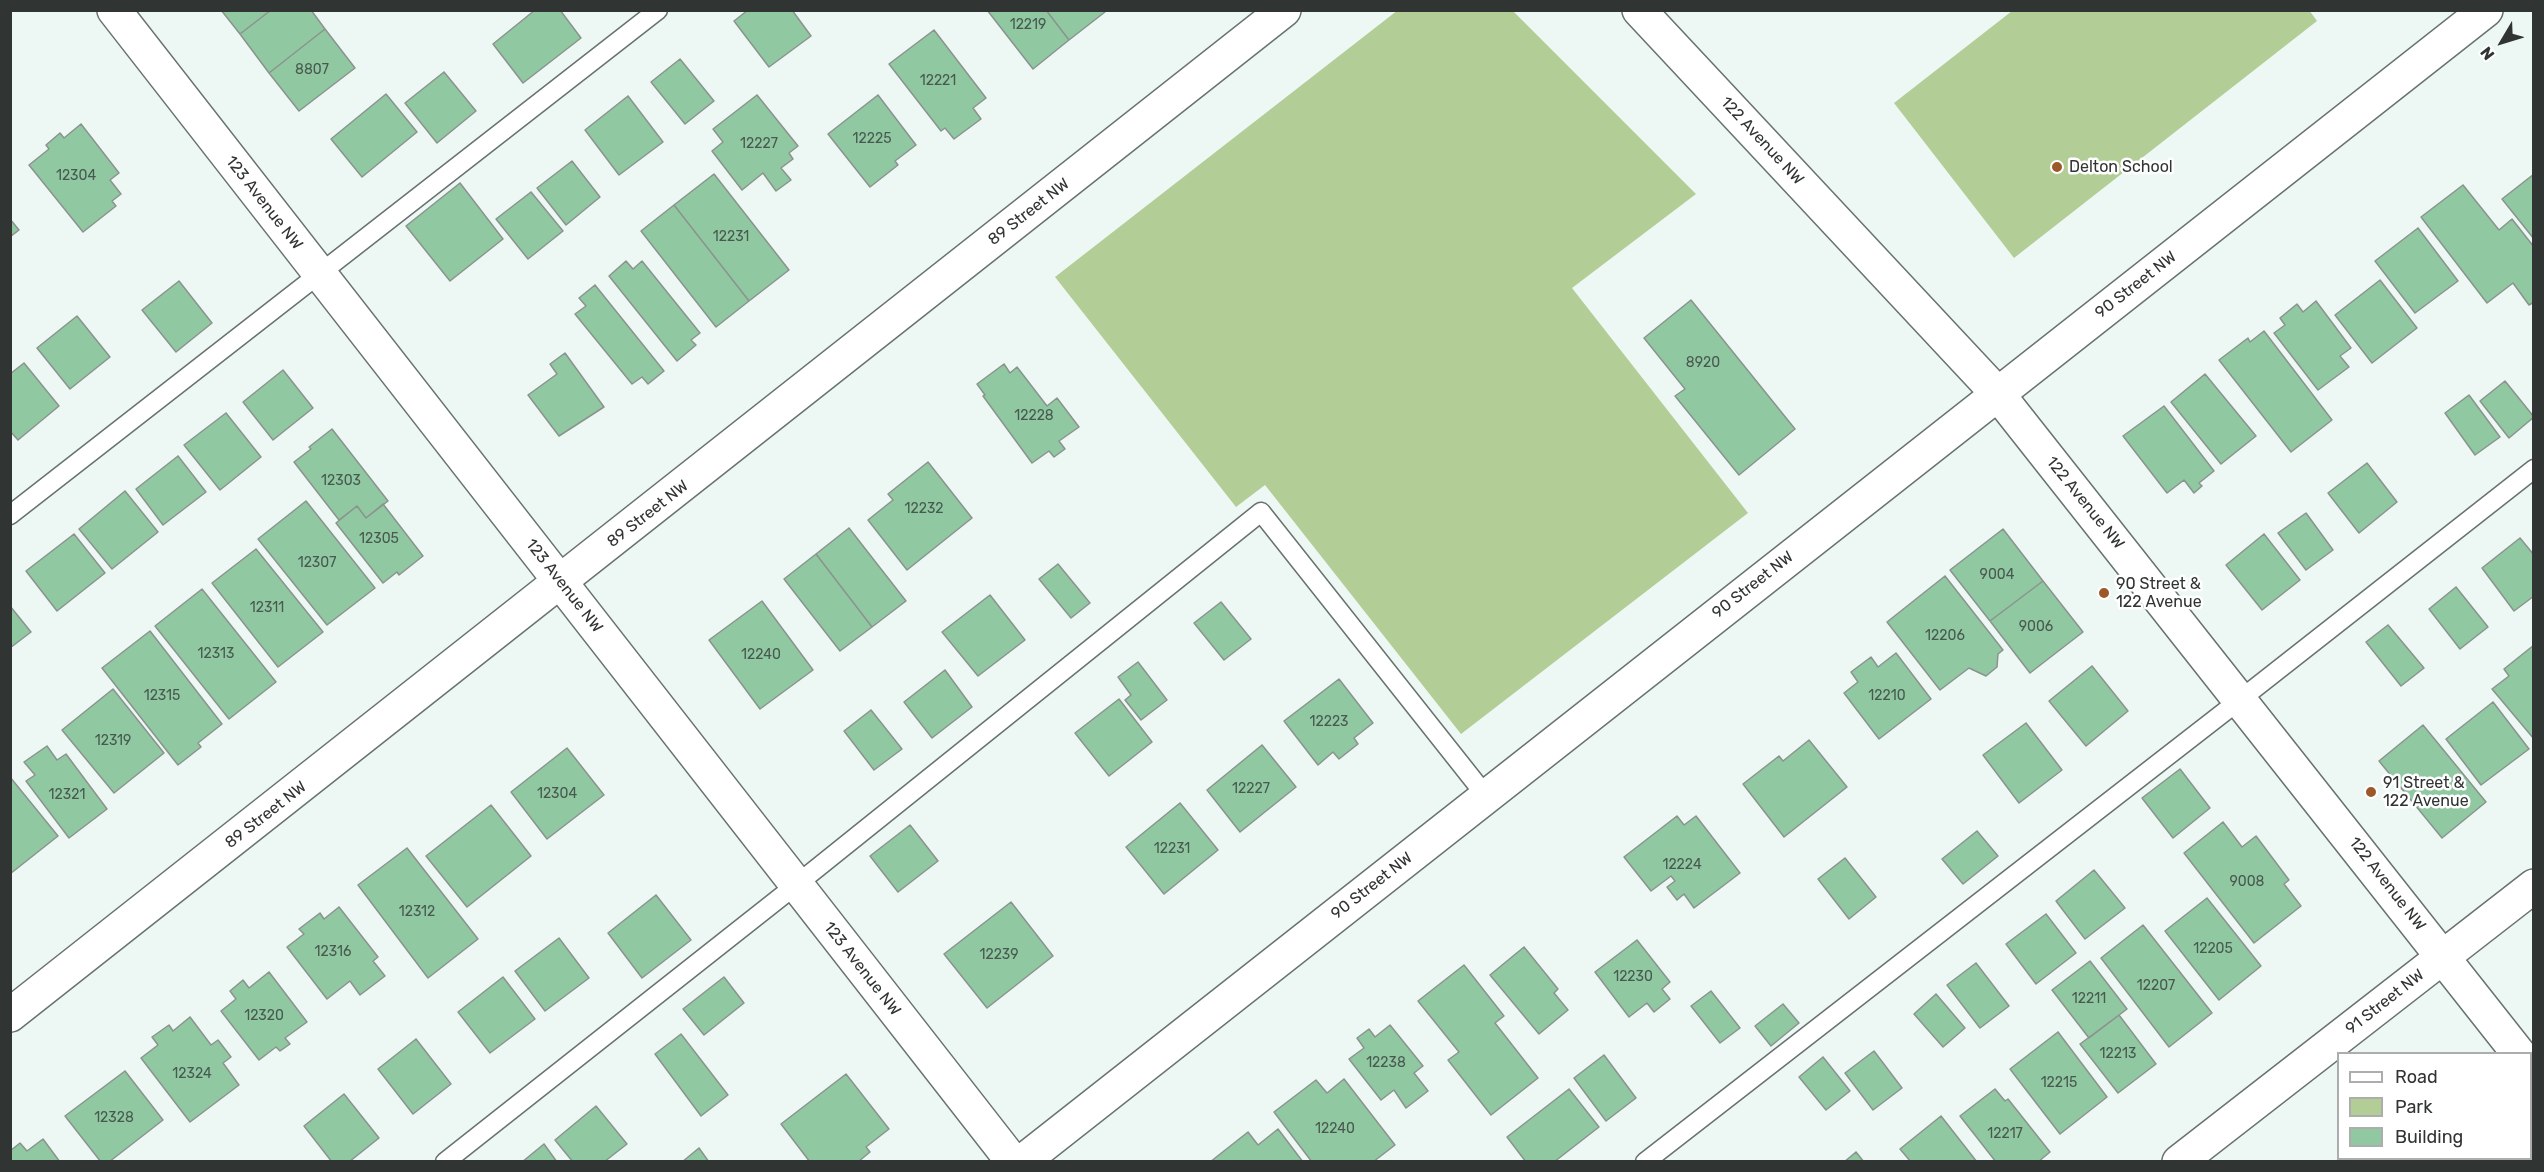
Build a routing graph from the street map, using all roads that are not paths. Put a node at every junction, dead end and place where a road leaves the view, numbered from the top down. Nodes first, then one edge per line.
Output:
1 (114, 10) edge
2 (658, 10) edge
3 (1284, 10) edge
4 (1639, 10) edge
5 (2486, 10) edge
6 (319, 273) junction
7 (1997, 393) junction
8 (2534, 469) edge
9 (10, 515) edge
10 (561, 583) junction
11 (2241, 699) junction
12 (1486, 796) junction
13 (796, 885) junction
14 (2534, 886) edge
15 (2444, 957) junction
16 (10, 1016) edge
17 (2518, 1052) edge
18 (445, 1161) edge
19 (1013, 1161) edge
20 (1022, 1161) edge
21 (1645, 1161) edge
22 (2179, 1161) edge

1 - 6 street, 123 Avenue NW
2 - 6 lane
3 - 10 street, 89 Street NW
4 - 7 street, 122 Avenue NW
5 - 7 street, 90 Street NW
6 - 9 lane
6 - 10 street, 123 Avenue NW
7 - 11 street, 122 Avenue NW
7 - 12 street, 90 Street NW
8 - 11 lane
10 - 13 street, 123 Avenue NW
10 - 16 street, 89 Street NW
11 - 15 street, 122 Avenue NW
11 - 21 lane
12 - 13 lane
12 - 20 street, 90 Street NW
13 - 18 lane
13 - 19 street, 123 Avenue NW
14 - 15 street, 91 Street NW
15 - 17 street, 122 Avenue NW
15 - 22 street, 91 Street NW

